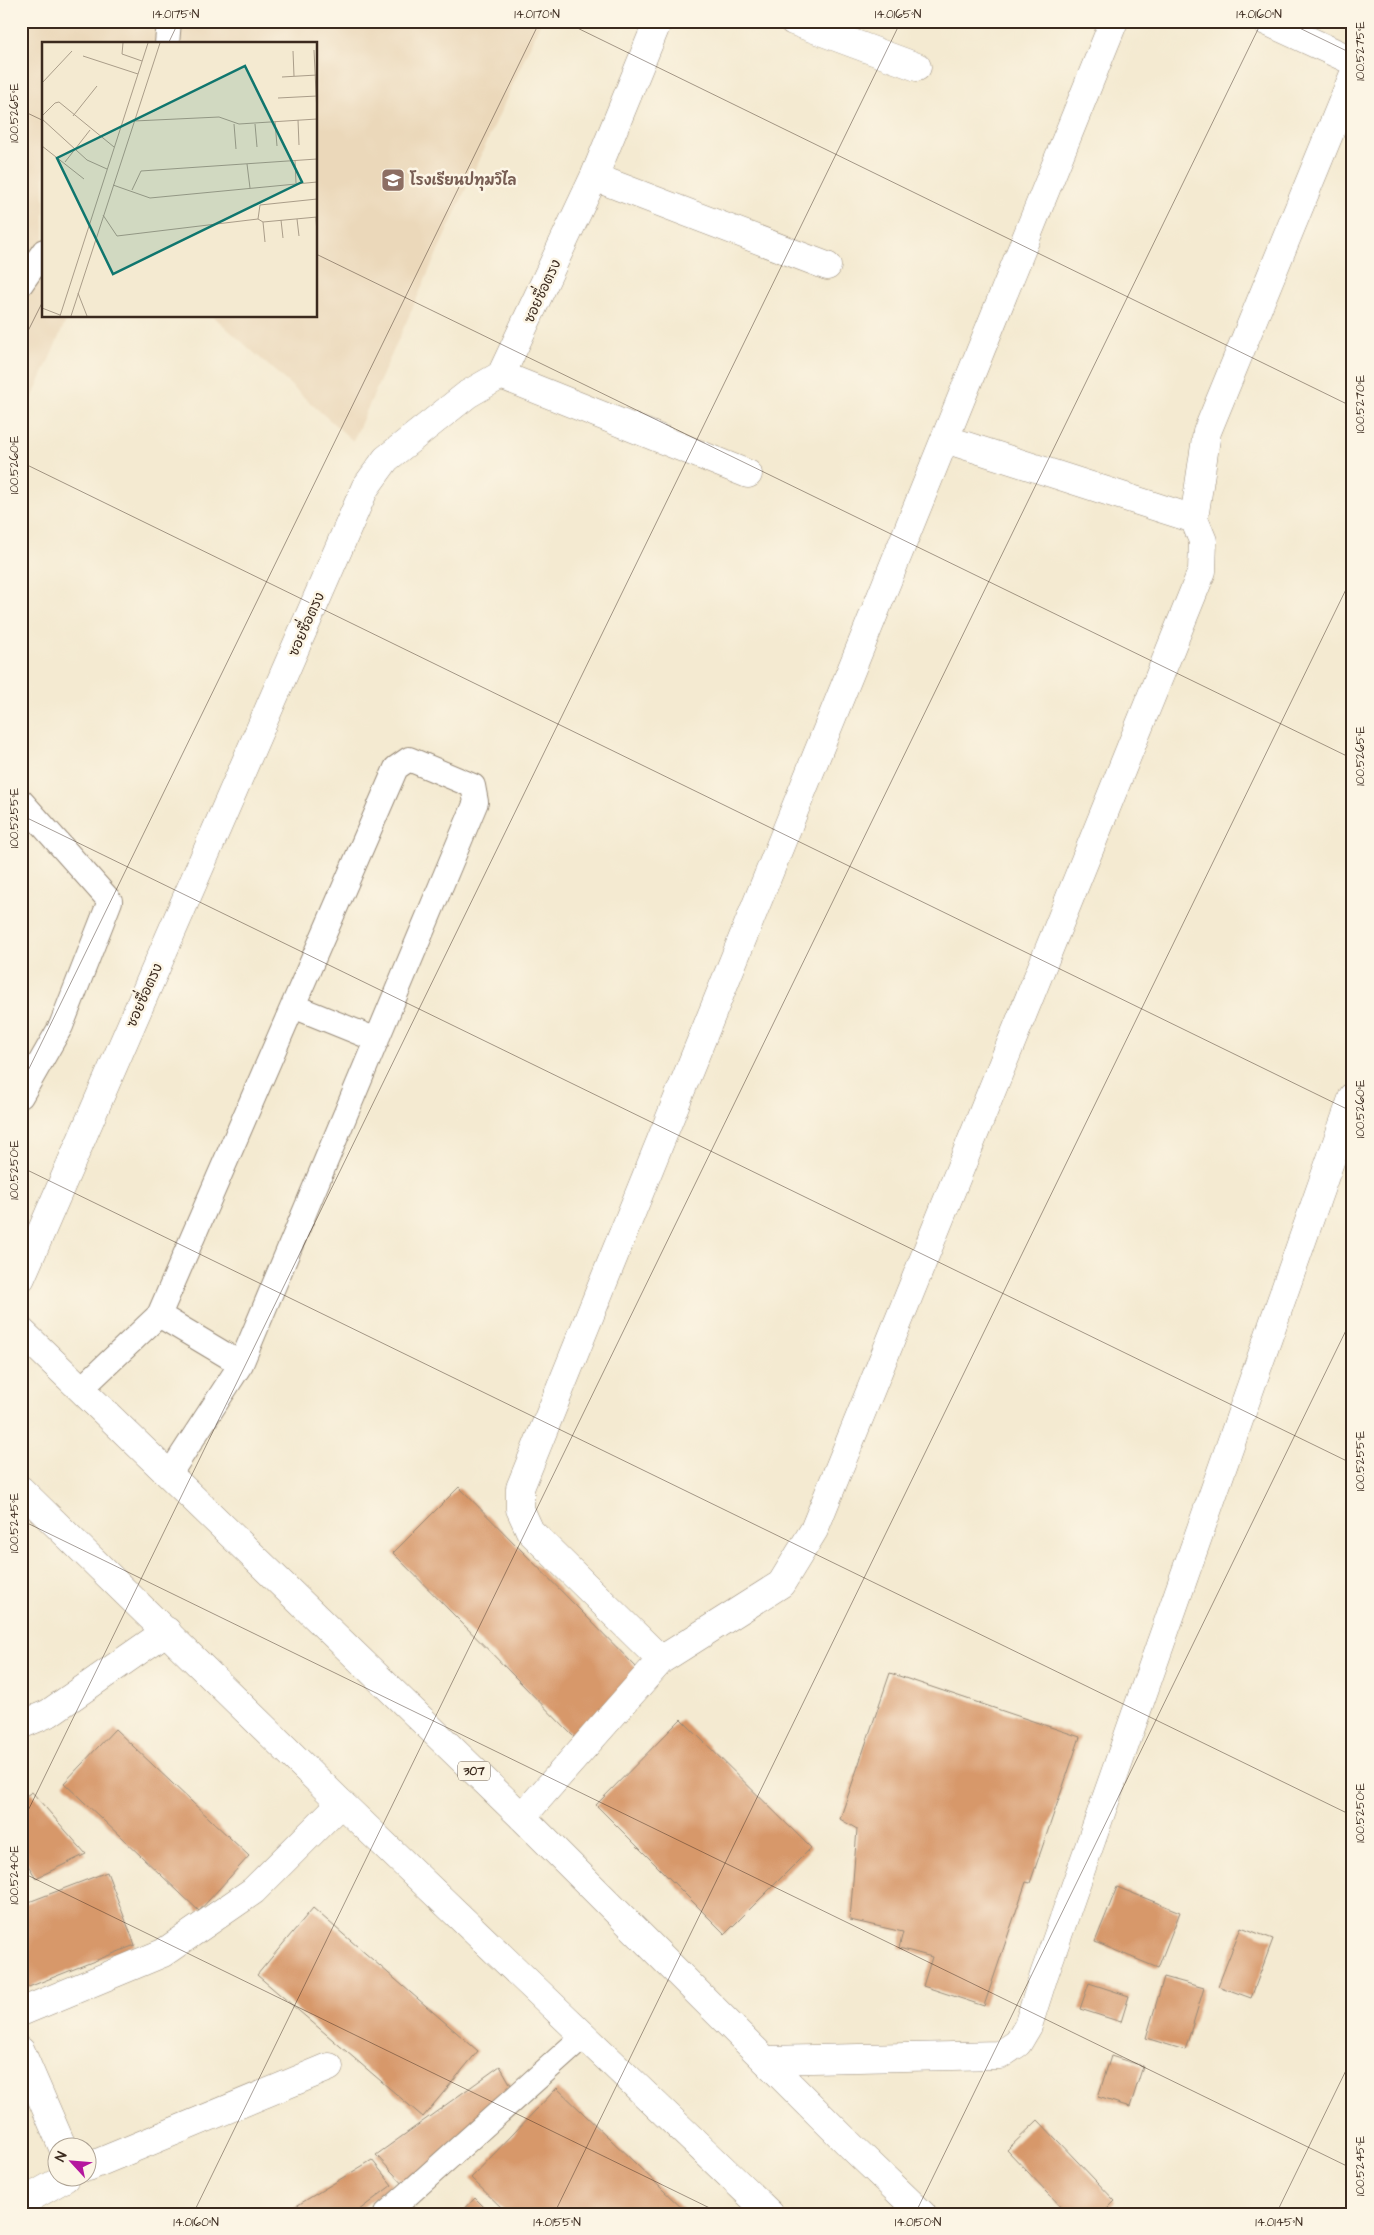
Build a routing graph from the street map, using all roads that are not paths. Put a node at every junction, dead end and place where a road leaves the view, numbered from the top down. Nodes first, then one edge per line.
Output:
1 (168, 21) edge
2 (658, 21) edge
3 (793, 21) edge
4 (1114, 21) edge
5 (1266, 21) edge
6 (167, 42) edge
7 (1353, 61) edge
8 (917, 67) dead end
9 (1353, 76) edge
10 (594, 177) junction
11 (42, 254) edge
12 (827, 266) dead end
13 (21, 284) edge
14 (501, 375) junction
15 (945, 439) junction
16 (748, 474) dead end
17 (1194, 520) junction
18 (21, 802) edge
19 (293, 1006) junction
20 (377, 1040) junction
21 (21, 1096) edge
22 (1353, 1096) edge
23 (21, 1278) edge
24 (159, 1315) junction
25 (21, 1332) edge
26 (241, 1364) junction
27 (81, 1389) junction
28 (169, 1475) junction
29 (21, 1490) edge
30 (167, 1631) junction
31 (661, 1660) junction
32 (21, 1724) edge
33 (341, 1803) junction
34 (522, 1817) junction
35 (21, 2012) edge
36 (584, 2036) junction
37 (21, 2051) edge
38 (764, 2060) junction
39 (329, 2067) dead end
40 (59, 2138) edge
41 (98, 2163) edge
42 (48, 2188) edge
43 (21, 2203) edge
44 (386, 2214) edge
45 (770, 2214) edge
46 (922, 2214) edge

1 - 6 lane
2 - 10 street, ซอยซื่อตรง
3 - 8 street
4 - 15 street
5 - 7 street
9 - 17 street
10 - 12 street
10 - 14 street, ซอยซื่อตรง
11 - 13 lane
14 - 16 street
14 - 23 street, ซอยซื่อตรง
15 - 17 street
15 - 31 street
17 - 31 street
18 - 21 lane
19 - 20 lane
19 - 20 lane
19 - 24 lane
20 - 26 lane
22 - 38 street
24 - 26 lane
24 - 27 lane
25 - 27 street, 307
26 - 28 lane
27 - 28 street, 307
28 - 34 street, 307
29 - 30 street
30 - 32 street
30 - 33 street
31 - 34 street
33 - 35 street
33 - 36 street
34 - 38 street, 307
36 - 44 lane
36 - 45 street
37 - 40 street
38 - 46 street, 307
39 - 41 street
42 - 43 street

